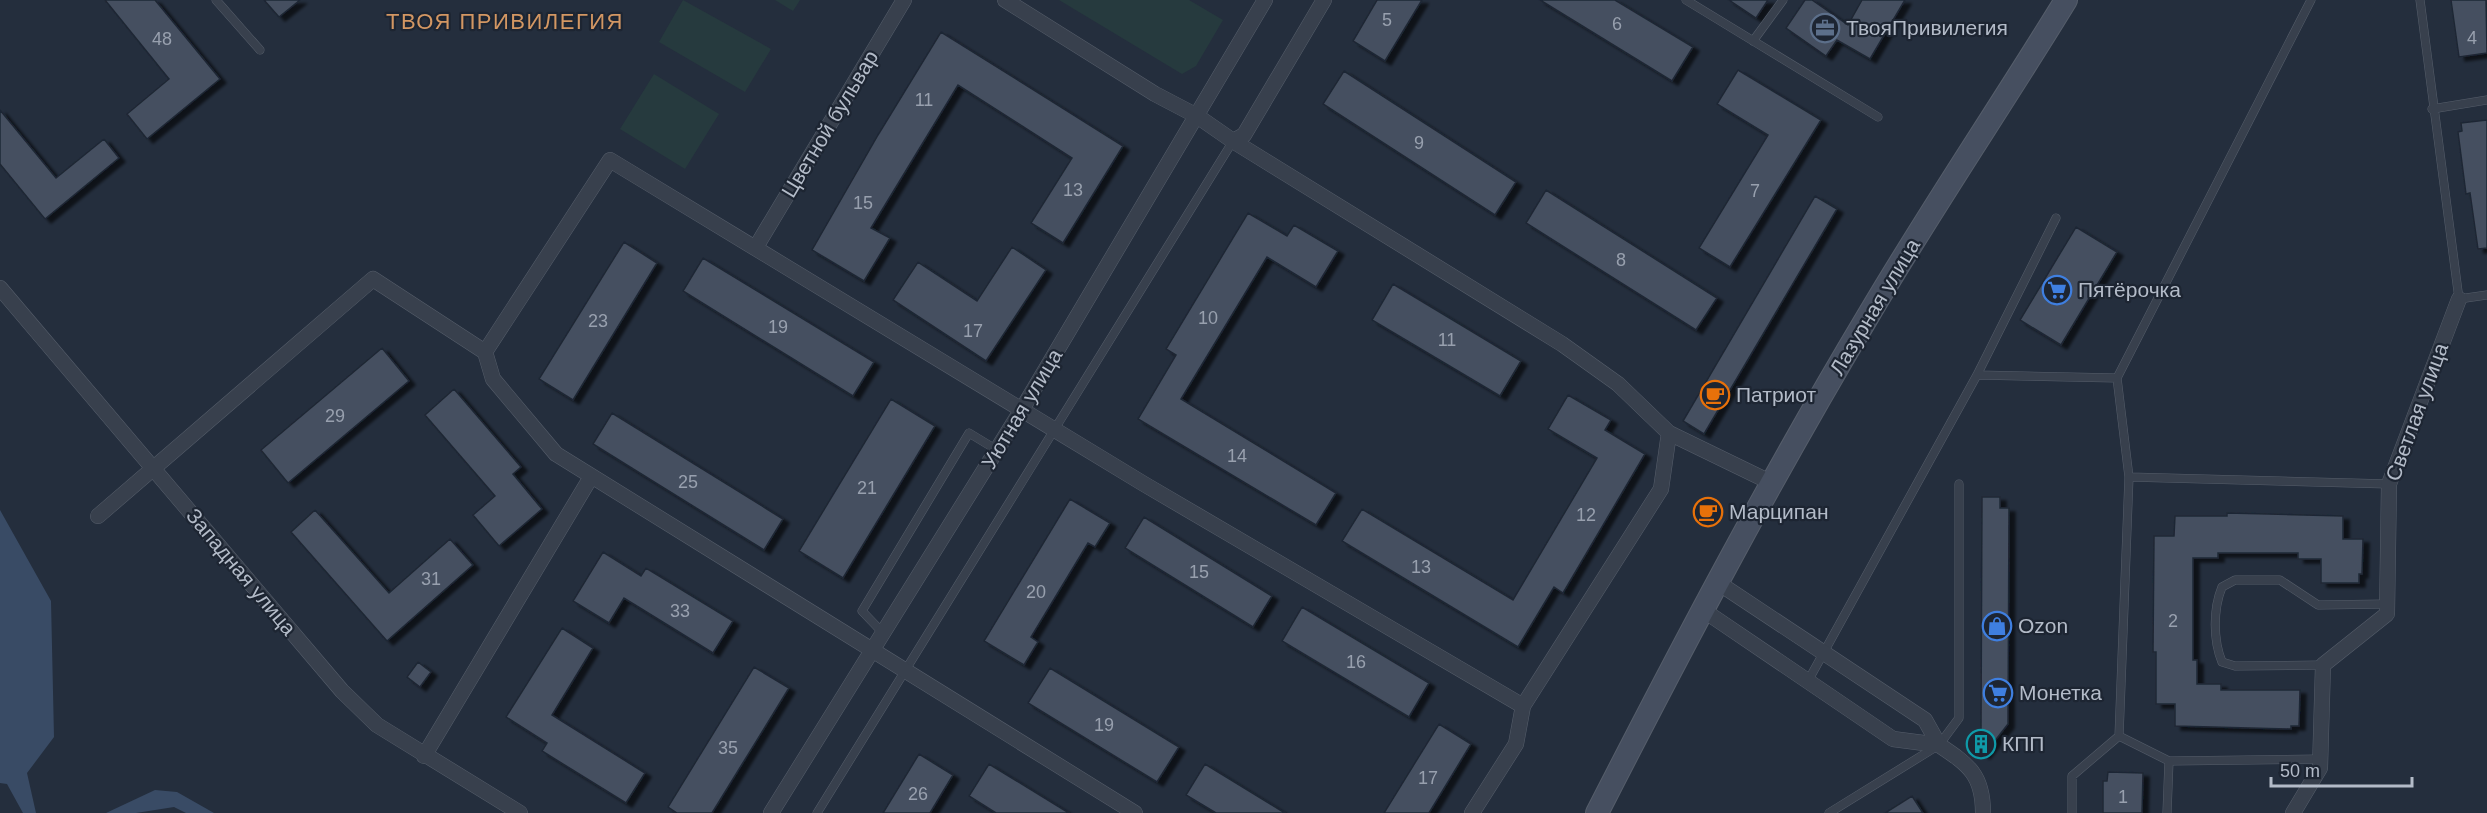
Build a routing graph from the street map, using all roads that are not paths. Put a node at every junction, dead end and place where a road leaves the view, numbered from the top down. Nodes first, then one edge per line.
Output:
1 (216, 0) edge
2 (904, 0) edge
3 (1005, 0) edge
4 (1265, 0) edge
5 (1324, 0) edge
6 (1686, 0) edge
7 (1783, 0) edge
8 (2066, 0) edge
9 (2311, 0) edge
10 (2420, 0) edge
11 (1752, 41) junction
12 (260, 50) dead end
13 (2487, 100) edge
14 (2432, 109) junction
15 (1197, 116) junction
16 (1878, 117) dead end
17 (1233, 141) junction
18 (2056, 218) dead end
19 (756, 247) junction
20 (0, 288) edge
21 (2487, 295) edge
22 (2458, 299) junction
23 (485, 352) junction
24 (1977, 375) junction
25 (2116, 378) junction
26 (1021, 411) junction
27 (1054, 430) junction
28 (1669, 433) junction
29 (997, 450) junction
30 (154, 470) junction
31 (591, 477) junction
32 (2129, 477) junction
33 (1772, 483) junction
34 (1959, 484) dead end
35 (2389, 484) junction
36 (98, 516) dead end
37 (1717, 582) junction
38 (2387, 604) junction
39 (1703, 610) junction
40 (882, 632) junction
41 (871, 649) junction
42 (1826, 652) junction
43 (2323, 665) junction
44 (904, 672) junction
45 (1808, 681) junction
46 (1523, 706) junction
47 (2119, 736) junction
48 (1939, 745) junction
49 (424, 756) junction
50 (2321, 759) junction
51 (2169, 761) junction
52 (520, 813) edge
53 (771, 813) edge
54 (817, 813) edge
55 (1135, 813) edge
56 (1472, 813) edge
57 (1597, 813) edge
58 (1829, 813) edge
59 (1983, 813) edge
60 (2072, 813) edge
61 (2167, 813) edge
62 (2293, 813) edge

1 - 12 lane
2 - 19 street, Цветной бульвар
3 - 15 street
4 - 15 street, Уютная улица
5 - 17 street
6 - 11 lane
7 - 11 lane
8 - 33 street, Лазурная улица
9 - 25 lane
10 - 14 lane
11 - 16 lane
13 - 14 lane
14 - 22 lane
15 - 17 street
15 - 26 street, Уютная улица
17 - 27 lane
17 - 28 street
18 - 24 lane
19 - 23 street
19 - 26 street
20 - 30 street, Западная улица
21 - 22 lane
22 - 35 street, Светлая улица
23 - 30 street
23 - 31 street
24 - 25 lane
24 - 42 lane
25 - 32 lane
26 - 27 street
26 - 29 street, Уютная улица
27 - 44 lane
27 - 46 street
28 - 33 street
28 - 46 street
29 - 40 street, Уютная улица
29 - 40 lane
30 - 36 street
30 - 49 street, Западная улица
31 - 41 street
31 - 49 street
32 - 35 lane
32 - 47 lane
33 - 37 street, Лазурная улица
34 - 48 lane
35 - 38 street, Светлая улица
37 - 39 street, Лазурная улица
37 - 42 street
38 - 43 street
38 - 43 lane
39 - 45 street
39 - 57 street, Лазурная улица
40 - 41 street, Уютная улица
41 - 44 street
41 - 53 street, Уютная улица
42 - 45 lane
42 - 48 street
43 - 50 street
44 - 54 lane
44 - 55 street
45 - 48 street
46 - 56 street
47 - 51 lane
47 - 60 lane
48 - 58 lane
48 - 59 street
49 - 52 street, Западная улица
50 - 51 lane
50 - 62 street
51 - 61 lane

